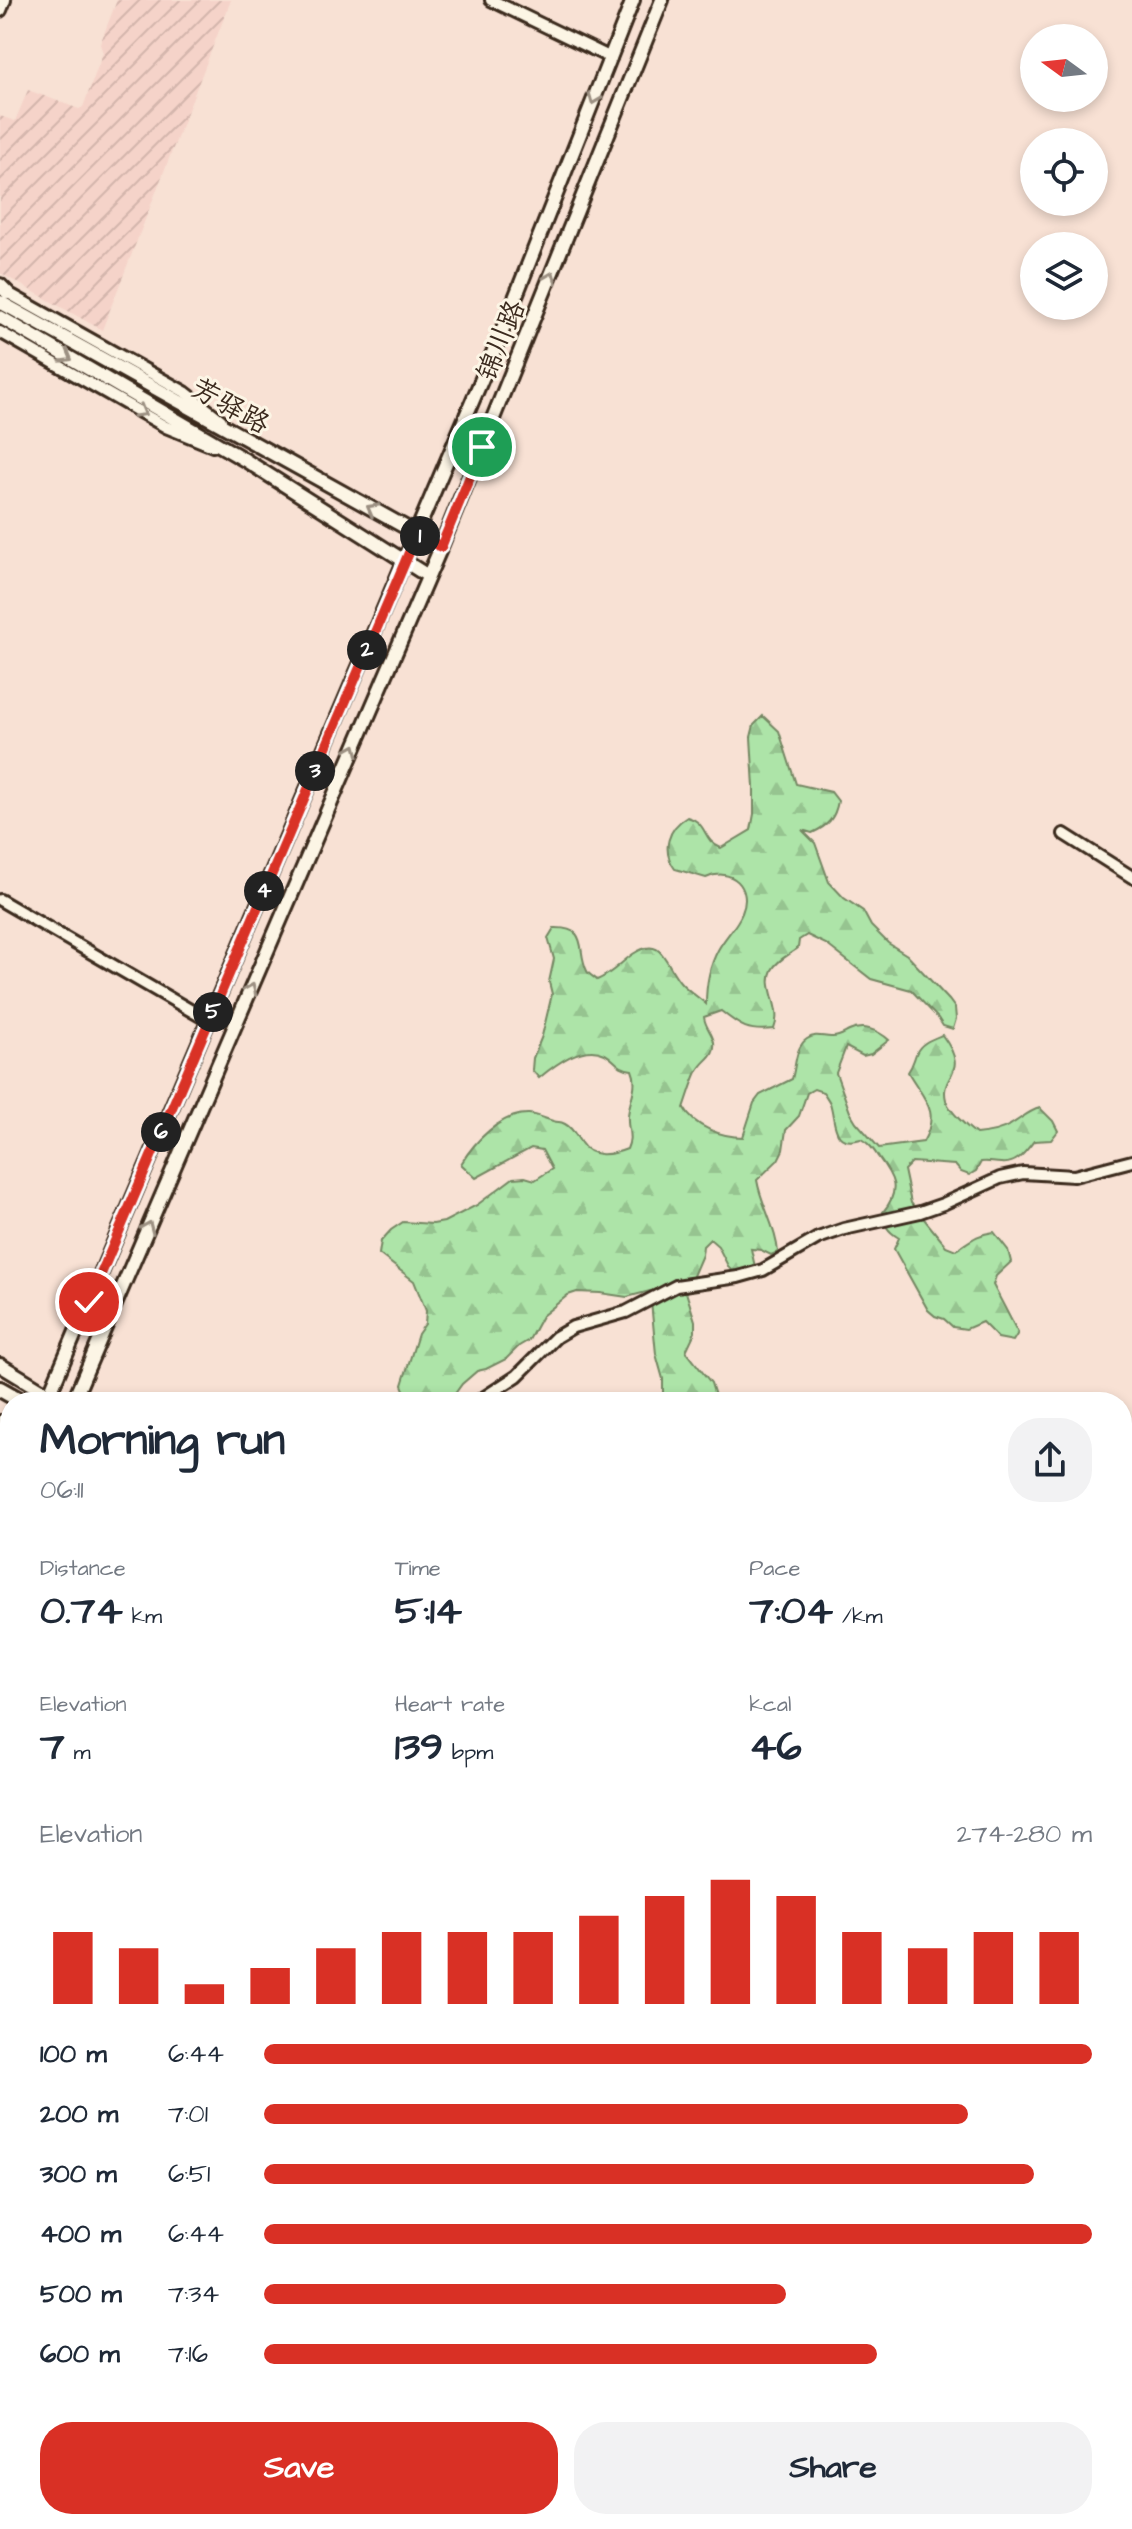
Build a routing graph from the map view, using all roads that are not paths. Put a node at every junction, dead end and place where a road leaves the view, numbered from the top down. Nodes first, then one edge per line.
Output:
1 (4, 0) edge
2 (491, 0) edge
3 (633, 0) edge
4 (662, 0) edge
5 (0, 10) edge
6 (611, 58) junction
7 (2, 292) edge
8 (0, 317) edge
9 (0, 332) edge
10 (245, 460) junction
11 (417, 534) junction
12 (441, 547) junction
13 (404, 562) junction
14 (428, 576) junction
15 (1064, 834) dead end
16 (1132, 877) edge
17 (0, 900) edge
18 (209, 1021) junction
19 (1132, 1161) edge
20 (0, 1365) edge
21 (37, 1392) edge
22 (50, 1392) edge
23 (77, 1392) edge
24 (492, 1392) edge

1 - 5 main road
2 - 6 street
3 - 6 main road, 锦川路
12 -> 4 main road, 锦川路
6 -> 11 main road, 锦川路
11 -> 7 main road, 芳驿路
8 -> 10 main road, 芳驿路
9 -> 10 street
10 - 13 main road, 芳驿路
11 - 12 main road, 芳驿路
11 - 13 main road, 锦川路
12 - 14 main road, 锦川路
13 - 14 main road, 芳驿路
13 - 18 main road, 锦川路
23 -> 14 main road, 锦川路
15 - 16 street
17 - 18 street
18 - 22 main road, 锦川路
19 - 24 street
20 - 21 main road

